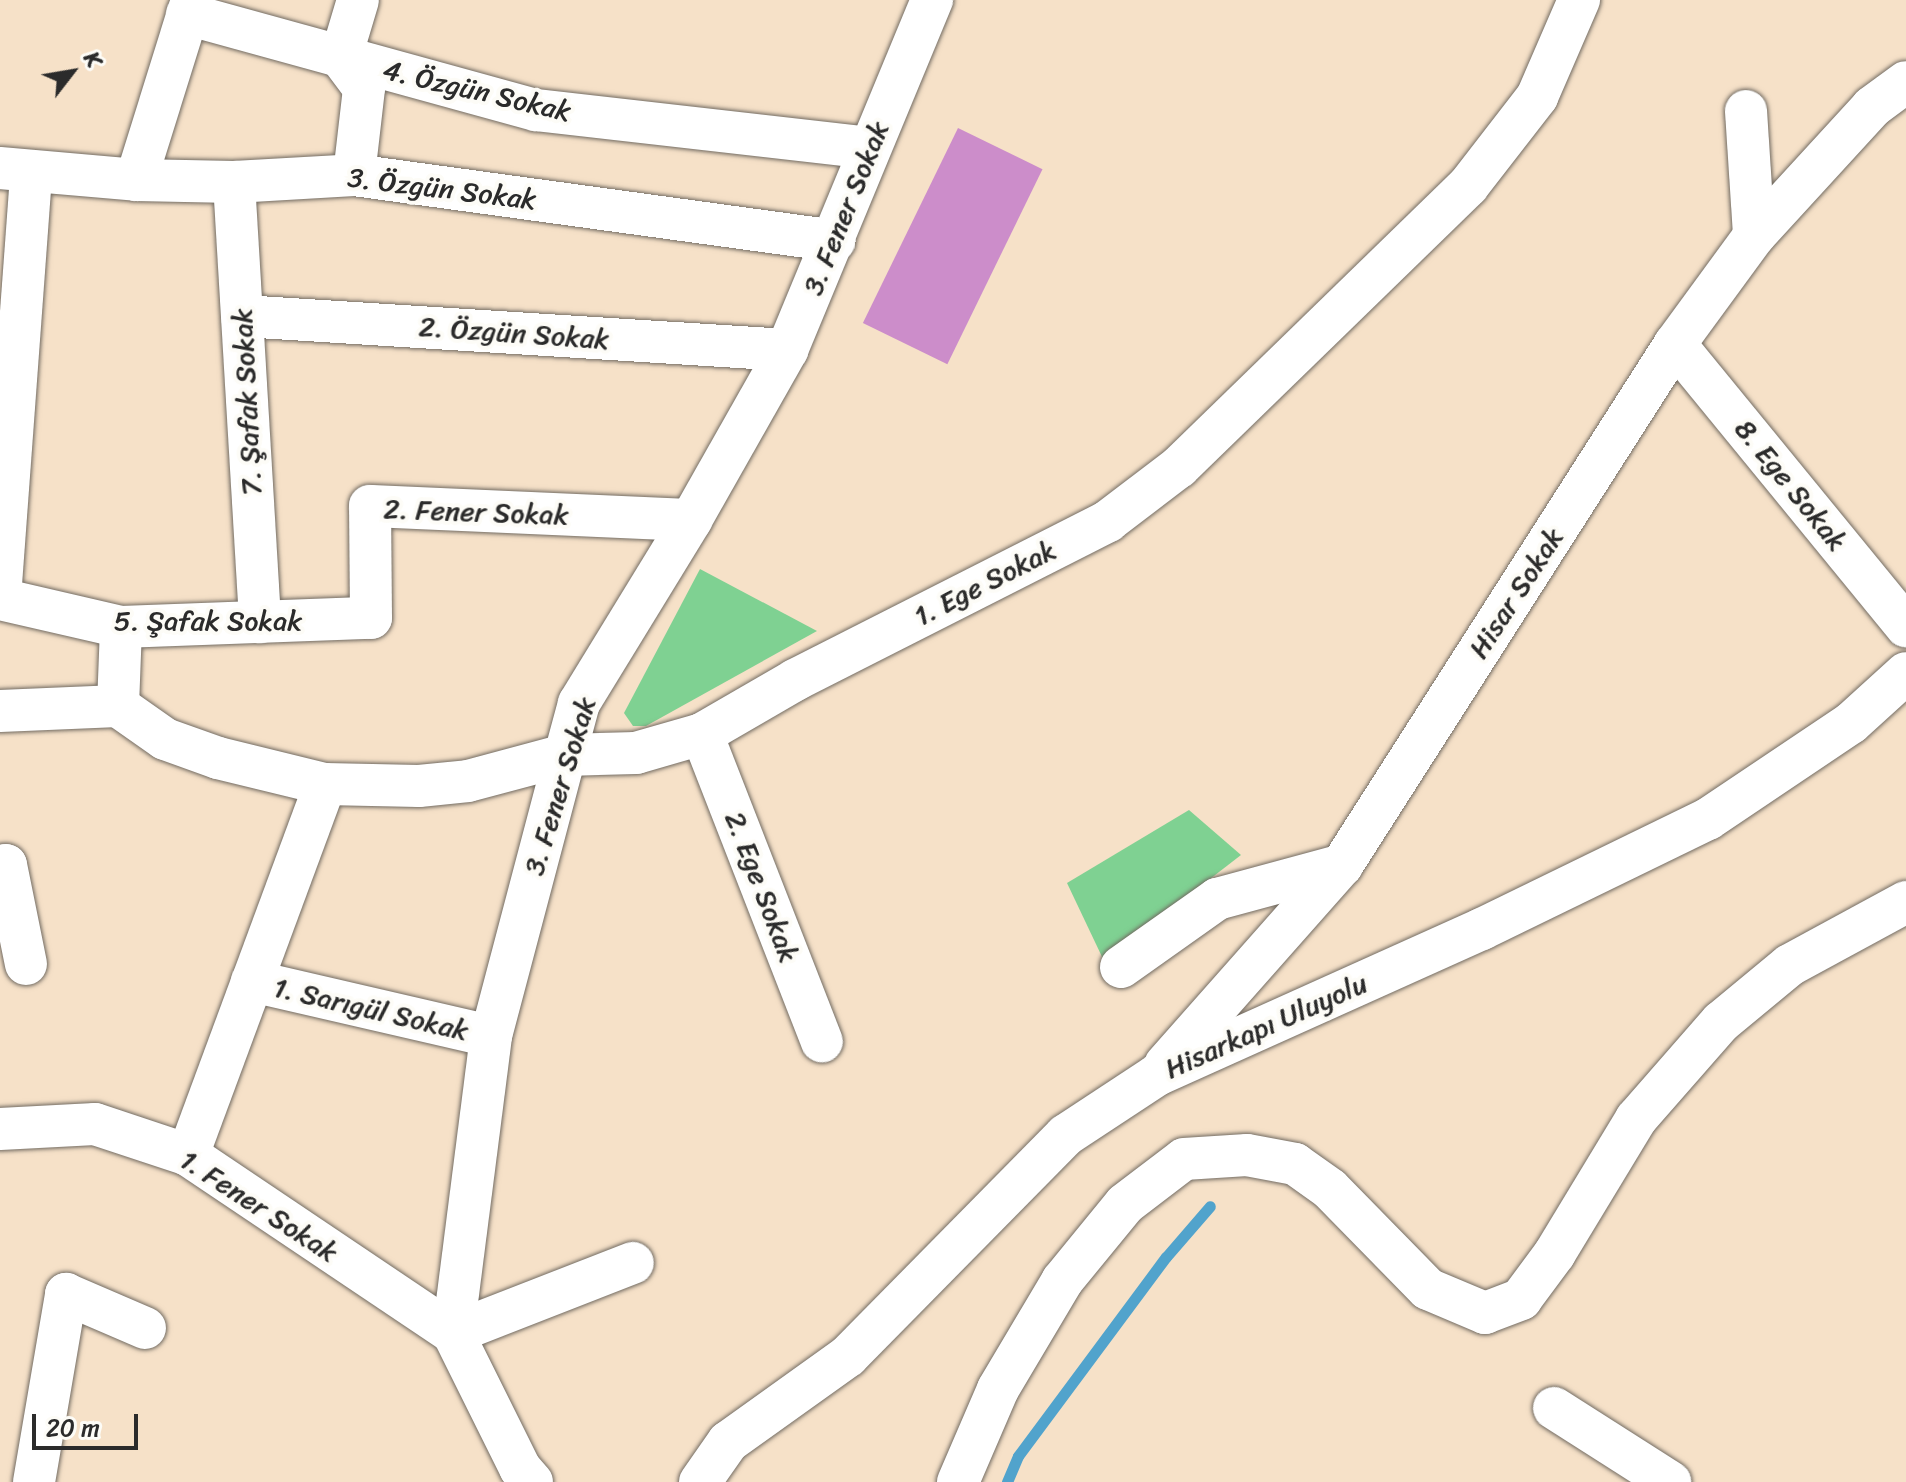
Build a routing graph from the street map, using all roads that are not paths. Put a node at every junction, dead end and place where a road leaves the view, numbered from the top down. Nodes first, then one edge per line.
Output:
1 (358, 0) edge
2 (932, 0) edge
3 (1579, 0) edge
4 (190, 7) edge
5 (341, 57) junction
6 (1906, 82) edge
7 (1746, 111) dead end
8 (868, 148) junction
9 (16, 170) edge
10 (354, 175) junction
11 (136, 180) junction
12 (234, 182) junction
13 (1754, 236) junction
14 (834, 241) junction
15 (242, 316) junction
16 (1675, 344) junction
17 (787, 350) junction
18 (691, 520) junction
19 (1, 599) edge
20 (371, 618) joint
21 (260, 622) junction
22 (1906, 626) edge
23 (121, 627) junction
24 (1906, 673) edge
25 (118, 706) junction
26 (0, 711) edge
27 (702, 734) junction
28 (565, 755) junction
29 (325, 784) junction
30 (1342, 865) junction
31 (0, 866) edge
32 (1906, 902) edge
33 (26, 964) dead end
34 (1121, 967) dead end
35 (252, 981) junction
36 (491, 1036) junction
37 (822, 1041) dead end
38 (1157, 1075) junction
39 (0, 1129) edge
40 (188, 1155) junction
41 (633, 1263) dead end
42 (145, 1328) dead end
43 (453, 1333) junction
44 (1554, 1408) dead end
45 (513, 1477) edge
46 (34, 1482) edge
47 (700, 1482) edge
48 (958, 1482) edge
49 (1670, 1482) edge

1 - 5 street
2 - 8 street, 3. Fener Sokak
3 - 27 street, 1. Ege Sokak
4 - 5 street, 4. Özgün Sokak
4 - 11 street
5 - 8 street, 4. Özgün Sokak
5 - 10 street
6 - 13 street, Hisar Sokak
7 - 13 street
8 - 14 street, 3. Fener Sokak
9 - 11 street, 3. Özgün Sokak
9 - 19 street
10 - 12 street, 3. Özgün Sokak
10 - 14 street, 3. Özgün Sokak
11 - 12 street, 3. Özgün Sokak
12 - 15 street, 7. Şafak Sokak
13 - 16 street, Hisar Sokak
14 - 17 street, 3. Fener Sokak
15 - 17 street, 2. Özgün Sokak
15 - 21 street, 7. Şafak Sokak
16 - 22 street, 8. Ege Sokak
16 - 30 street, Hisar Sokak
17 - 18 street, 3. Fener Sokak
18 - 20 street, 2. Fener Sokak
18 - 28 street, 3. Fener Sokak
19 - 23 street, 5. Şafak Sokak
20 - 21 street, 5. Şafak Sokak
21 - 23 street, 5. Şafak Sokak
23 - 25 street
24 - 38 street, Hisarkapı Uluyolu
25 - 26 street
25 - 29 street, 1. Ege Sokak
27 - 28 street, 1. Ege Sokak
27 - 37 street, 2. Ege Sokak
28 - 29 street, 1. Ege Sokak
28 - 36 street, 3. Fener Sokak
29 - 35 street
30 - 34 street
30 - 38 street, Hisar Sokak
31 - 33 street
32 - 48 street
35 - 36 street, 1. Sarıgül Sokak
35 - 40 street
36 - 43 street, 3. Fener Sokak
38 - 47 street, Hisarkapı Uluyolu
39 - 40 street, 1. Fener Sokak
40 - 43 street, 1. Fener Sokak
41 - 43 street
42 - 46 street
43 - 45 street
44 - 49 street

